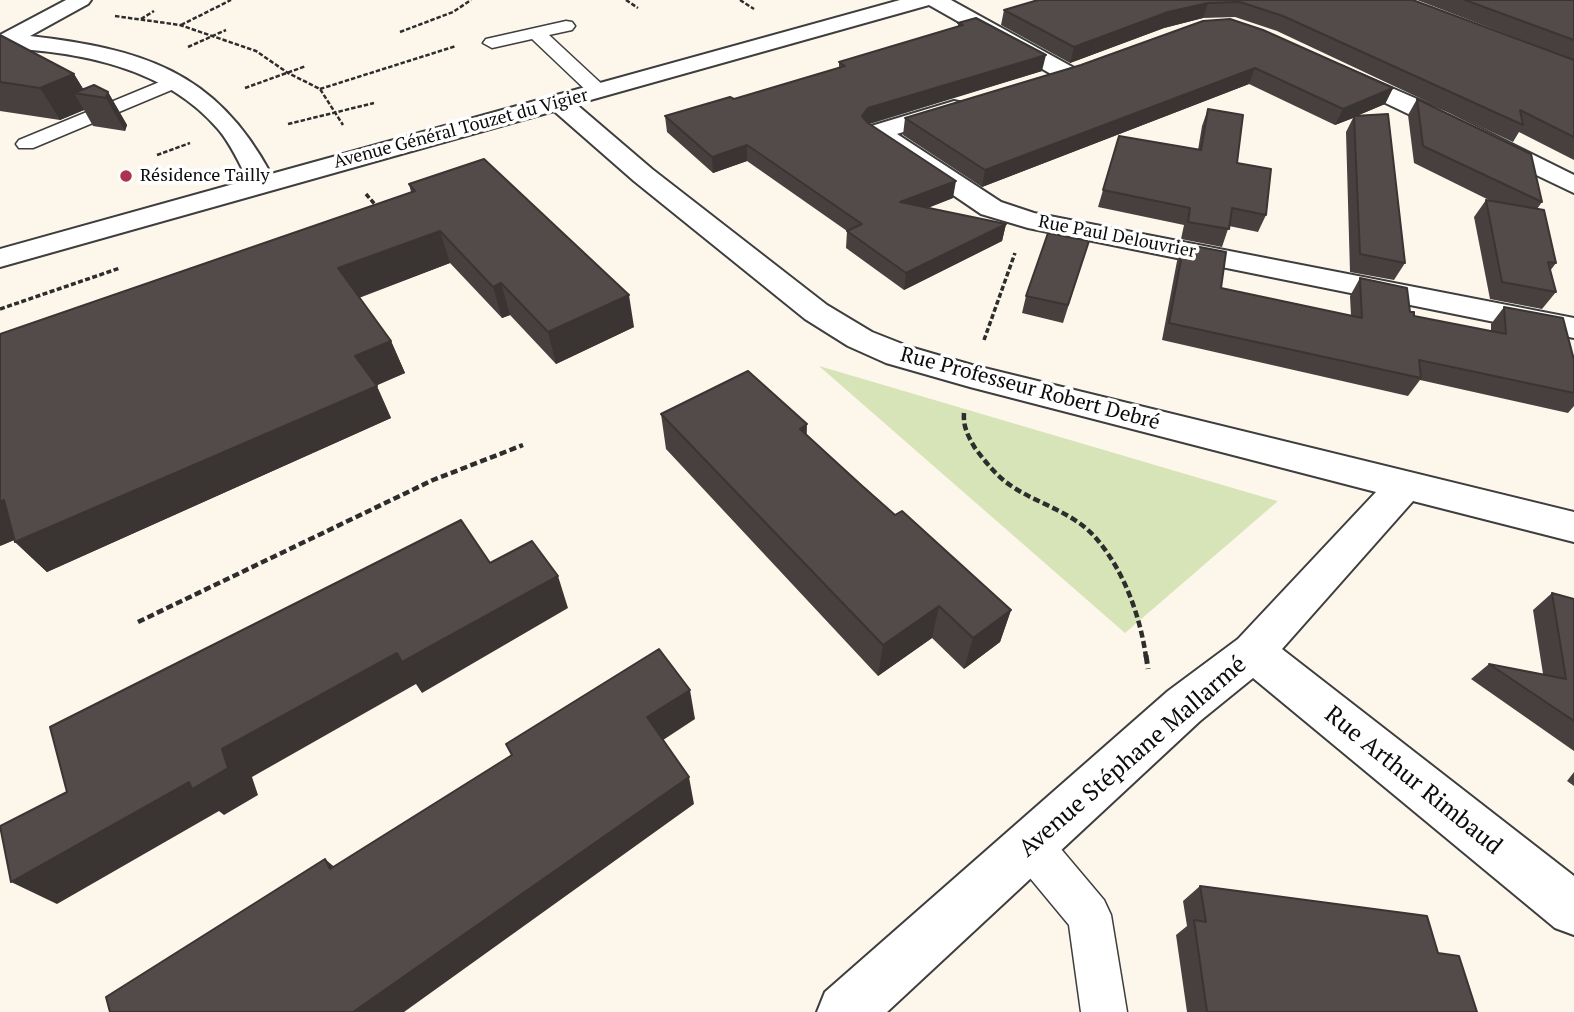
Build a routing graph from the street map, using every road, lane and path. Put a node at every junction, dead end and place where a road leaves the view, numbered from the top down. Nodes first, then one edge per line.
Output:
1 (81, 0) edge
2 (231, 0) edge
3 (471, 0) edge
4 (626, 0) edge
5 (923, 0) edge
6 (936, 0) edge
7 (638, 8) dead end
8 (155, 11) dead end
9 (104, 14) dead end
10 (141, 19) junction
11 (133, 24) dead end
12 (180, 25) junction
13 (566, 26) dead end
14 (226, 30) dead end
15 (400, 32) dead end
16 (536, 33) junction
17 (213, 35) junction
18 (3, 42) edge
19 (467, 42) dead end
20 (492, 43) dead end
21 (178, 52) dead end
22 (1321, 64) edge
23 (306, 66) dead end
24 (288, 73) junction
25 (174, 82) junction
26 (1030, 85) edge
27 (246, 88) dead end
28 (320, 89) junction
29 (598, 91) junction
30 (979, 101) edge
31 (559, 102) junction
32 (374, 103) dead end
33 (335, 110) junction
34 (288, 124) dead end
35 (347, 131) dead end
36 (192, 143) dead end
37 (26, 144) dead end
38 (157, 155) dead end
39 (263, 184) junction
40 (1574, 185) edge
41 (362, 189) dead end
42 (378, 209) edge
43 (1028, 220) junction
44 (0, 258) edge
45 (120, 268) dead end
46 (0, 309) edge
47 (1574, 328) edge
48 (970, 376) junction
49 (523, 445) dead end
50 (1405, 485) junction
51 (1574, 527) edge
52 (138, 622) dead end
53 (1253, 652) junction
54 (1156, 679) dead end
55 (1030, 845) junction
56 (1574, 909) edge
57 (845, 1012) edge
58 (1104, 1012) edge

1 - 18 street
2 - 12 path
3 - 15 path
4 - 7 path
5 - 29 street, Avenue Général Touzet du Vigier
6 - 26 street
8 - 10 path
9 - 10 path
10 - 11 path
10 - 12 path
12 - 17 path
13 - 16 lane
14 - 17 path
16 - 20 lane
16 - 29 lane
17 - 21 path
17 - 24 path
18 - 25 street
19 - 28 path
22 - 40 street
23 - 24 path
24 - 27 path
24 - 28 path
25 - 37 lane
25 - 39 street
28 - 33 path
29 - 31 street, Avenue Général Touzet du Vigier
30 - 43 street, Rue Paul Delouvrier
31 - 39 street, Avenue Général Touzet du Vigier
31 - 48 street, Rue Professeur Robert Debré
32 - 33 path
33 - 34 path
33 - 35 path
36 - 38 path
39 - 44 street, Avenue Général Touzet du Vigier
41 - 42 path
43 - 47 street, Rue Paul Delouvrier
43 - 48 path
45 - 46 path
48 - 50 street, Rue Professeur Robert Debré
48 - 54 path
49 - 52 path
50 - 51 street, Rue Professeur Robert Debré
50 - 53 street, Avenue Stéphane Mallarmé
53 - 55 street, Avenue Stéphane Mallarmé
53 - 56 street, Rue Arthur Rimbaud
55 - 57 street, Avenue Stéphane Mallarmé
55 - 58 lane

